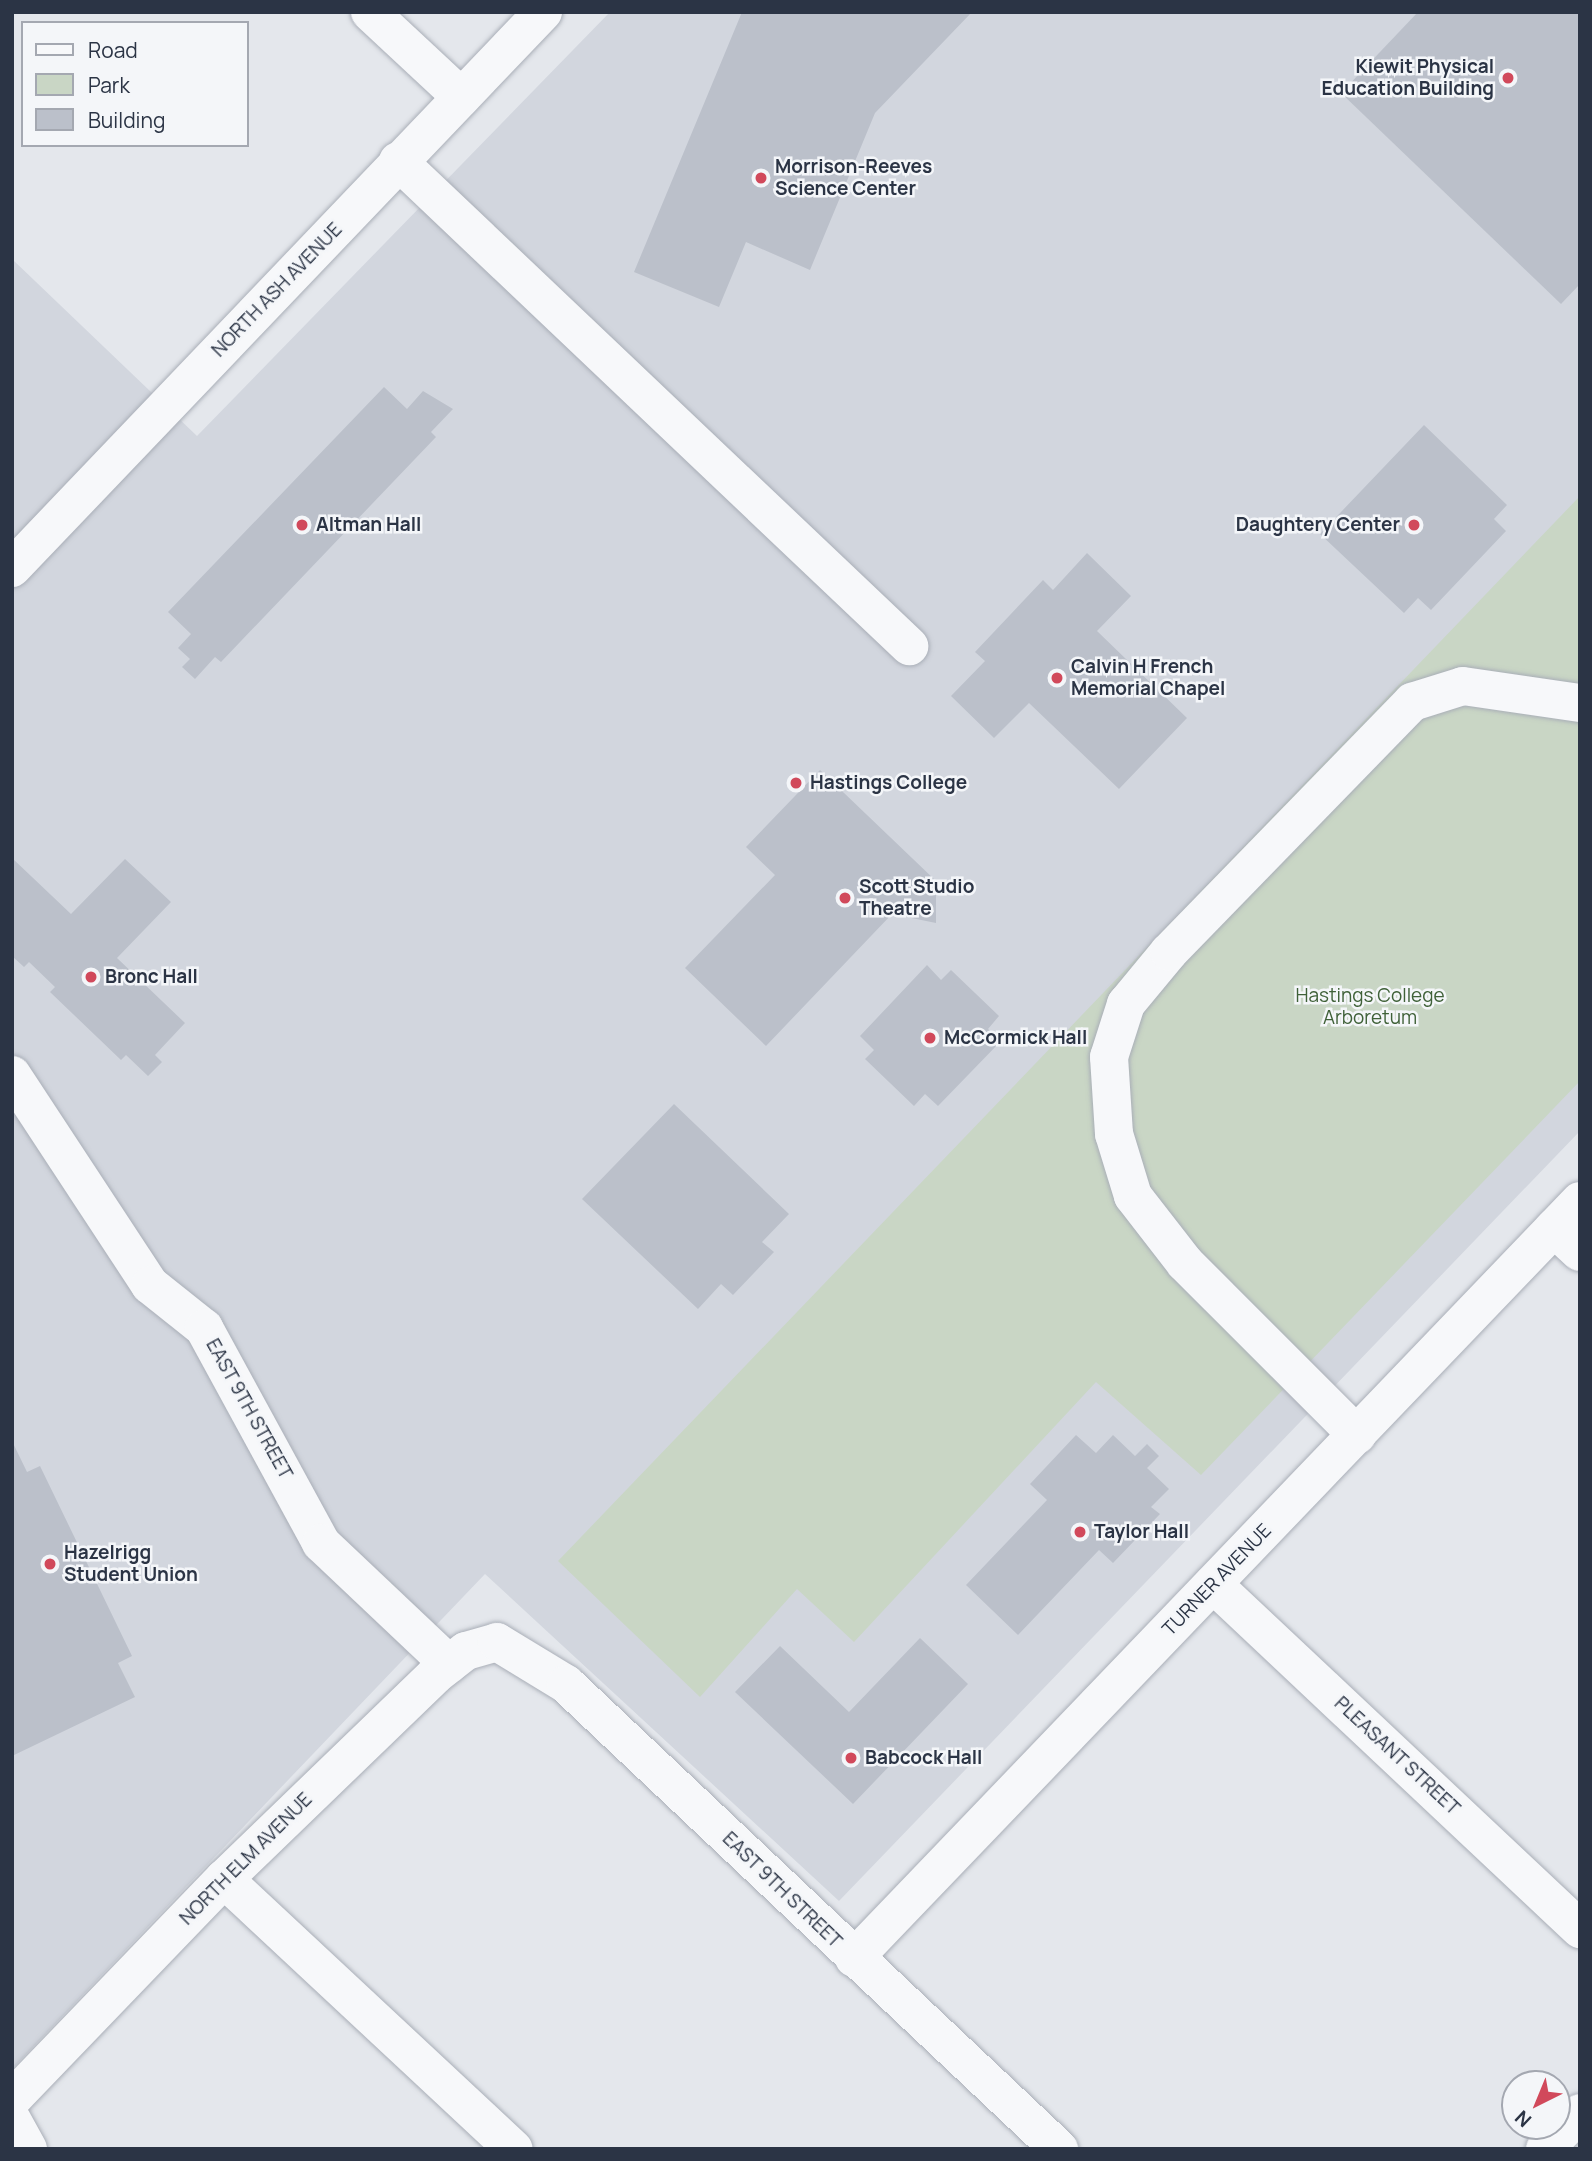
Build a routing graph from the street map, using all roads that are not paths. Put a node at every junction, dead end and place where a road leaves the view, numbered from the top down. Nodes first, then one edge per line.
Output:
1 (370, 12) edge
2 (542, 12) edge
3 (461, 97) junction
4 (398, 162) junction
5 (12, 568) edge
6 (909, 646) dead end
7 (1580, 703) edge
8 (12, 1075) edge
9 (1571, 1227) edge
10 (1357, 1435) junction
11 (1213, 1584) junction
12 (497, 1643) joint
13 (449, 1664) junction
14 (224, 1879) junction
15 (1580, 1929) edge
16 (854, 1958) junction
17 (12, 2099) edge
18 (1580, 2113) edge
19 (12, 2120) edge
20 (28, 2149) edge
21 (514, 2149) edge
22 (1059, 2149) edge
23 (1545, 2149) edge

1 - 3 street
2 - 3 street, NORTH ASH AVENUE
3 - 4 street, NORTH ASH AVENUE
4 - 5 street, NORTH ASH AVENUE
4 - 6 street
7 - 10 street
8 - 13 street, EAST 9TH STREET
9 - 10 street, TURNER AVENUE
10 - 11 street, TURNER AVENUE
11 - 15 street, PLEASANT STREET
11 - 16 street, TURNER AVENUE
12 - 13 street, NORTH ELM AVENUE
12 - 16 street, EAST 9TH STREET
13 - 14 street, NORTH ELM AVENUE
14 - 17 street, NORTH ELM AVENUE
14 - 21 street
16 - 22 street, EAST 9TH STREET
18 - 23 street
19 - 20 street

